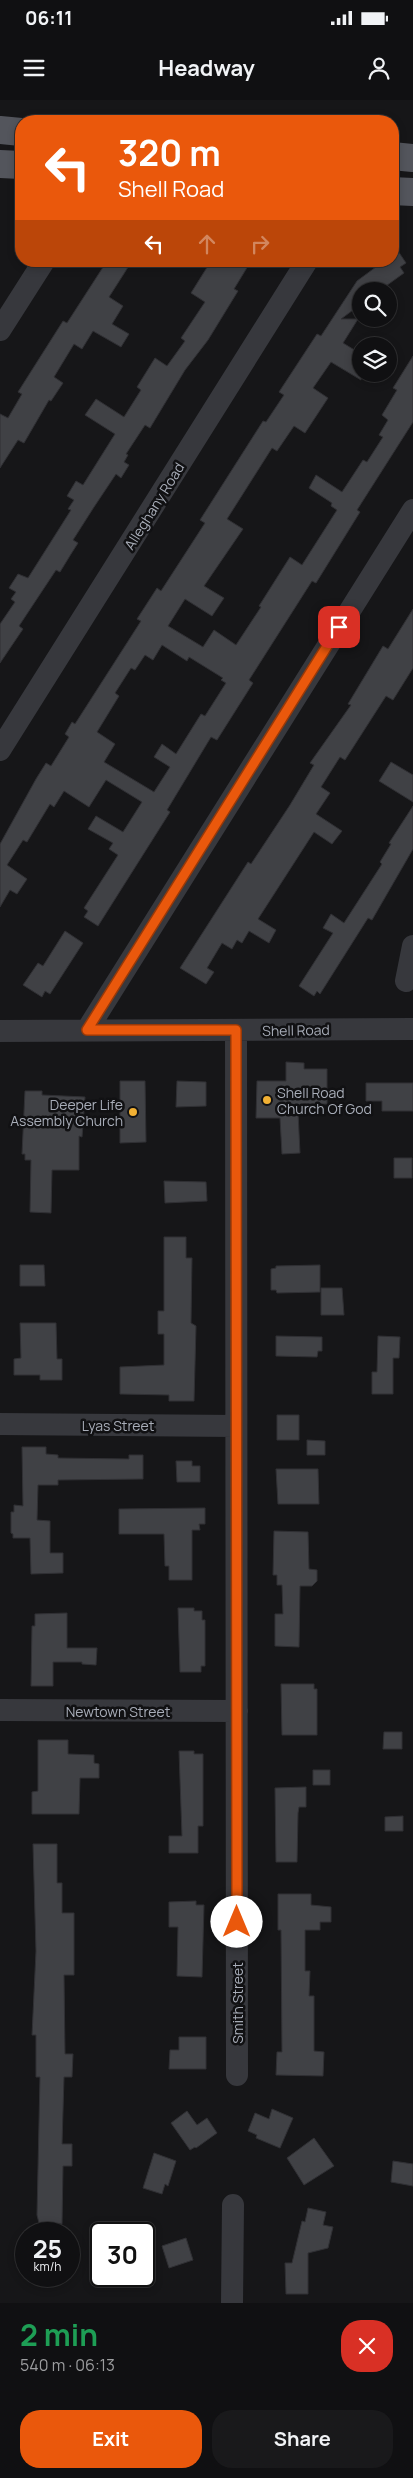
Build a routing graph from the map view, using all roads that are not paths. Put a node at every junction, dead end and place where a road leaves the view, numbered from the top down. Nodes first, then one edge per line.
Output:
1 (0, 130) edge
2 (15, 131) edge
3 (399, 157) edge
4 (413, 158) edge
5 (0, 164) edge
6 (15, 165) edge
7 (399, 191) edge
8 (413, 192) edge
9 (40, 267) edge
10 (303, 267) edge
11 (0, 330) edge
12 (413, 510) edge
13 (0, 750) edge
14 (413, 946) edge
15 (406, 981) dead end
16 (413, 1029) edge
17 (87, 1030) junction
18 (236, 1030) junction
19 (0, 1031) edge
20 (0, 1424) edge
21 (236, 1426) junction
22 (0, 1710) edge
23 (237, 1711) junction
24 (237, 2075) dead end
25 (233, 2205) dead end
26 (232, 2303) edge

1 - 2 main road
3 - 4 main road
5 - 6 main road
7 - 8 main road
9 - 11 street
10 - 13 street, Alleghany Road
12 - 17 street
14 - 15 street
16 - 18 street, Shell Road
17 - 18 street, Shell Road
17 - 19 street, Shell Road
18 - 21 street, Smith Street
20 - 21 street, Lyas Street
21 - 23 street, Smith Street
22 - 23 street, Newtown Street
23 - 24 street, Smith Street
25 - 26 street

